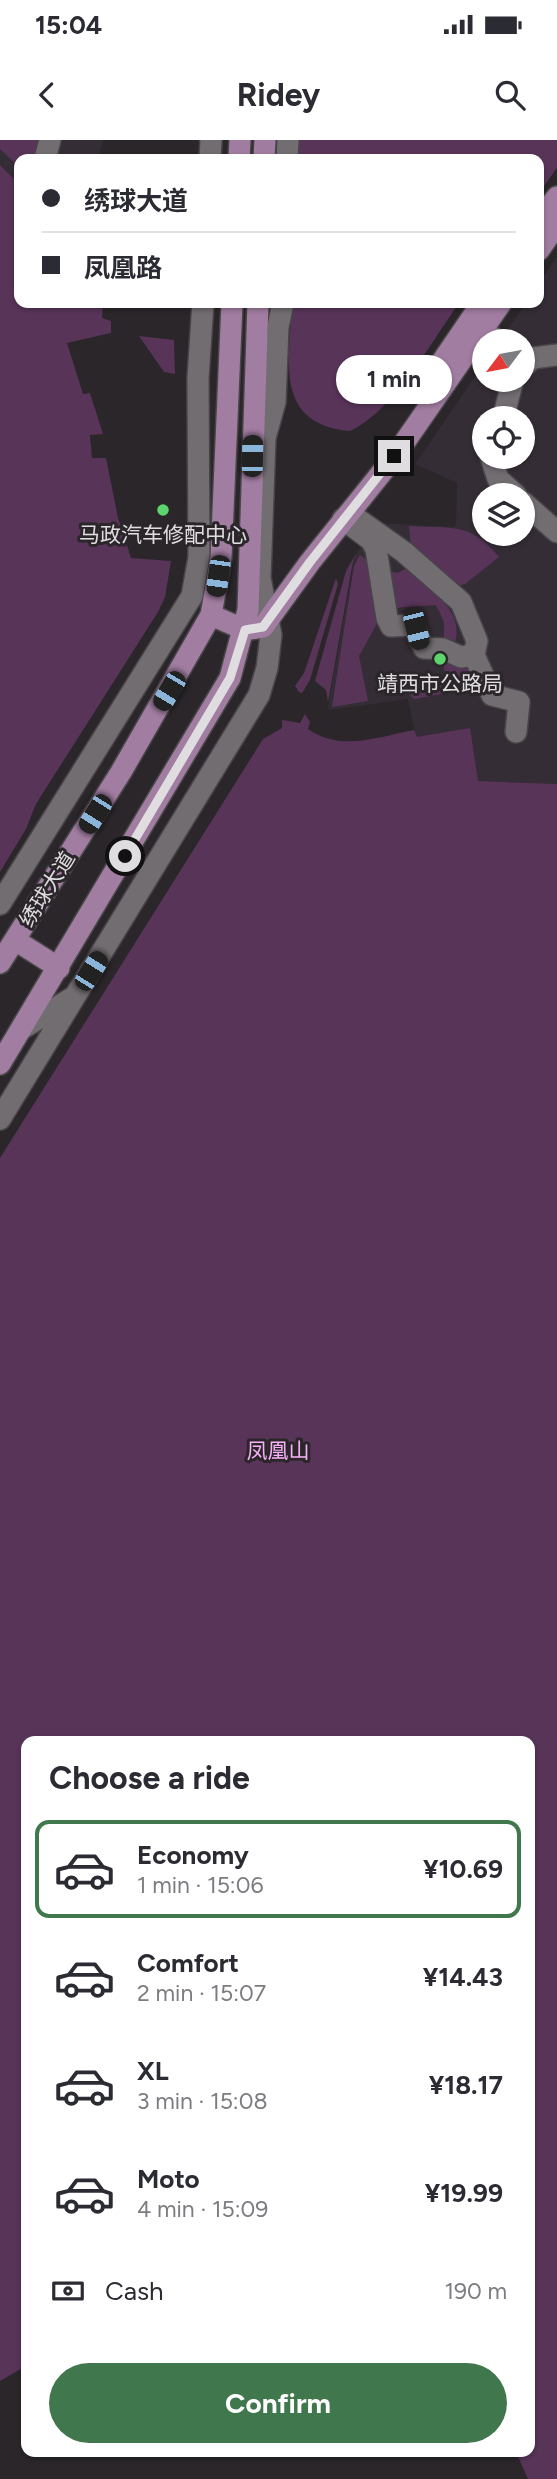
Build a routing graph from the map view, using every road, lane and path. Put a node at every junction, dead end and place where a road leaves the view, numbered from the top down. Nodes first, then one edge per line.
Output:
1 (557, 197) edge
2 (544, 214) edge
3 (557, 225) edge
4 (544, 243) edge
5 (202, 308) edge
6 (232, 308) edge
7 (258, 308) edge
8 (282, 308) edge
9 (479, 308) edge
10 (500, 308) edge
11 (490, 329) edge
12 (557, 355) edge
13 (472, 357) edge
14 (536, 363) edge
15 (535, 513) edge
16 (346, 516) junction
17 (557, 532) edge
18 (216, 593) junction
19 (211, 615) junction
20 (257, 615) junction
21 (474, 655) junction
22 (516, 732) dead end
23 (0, 904) edge
24 (15, 940) junction
25 (0, 963) edge
26 (59, 968) junction
27 (77, 995) junction
28 (23, 1028) junction
29 (0, 1064) edge
30 (0, 1119) edge

1 - 2 main road
3 - 4 main road
5 - 23 street
6 - 18 main road, 绣球大道
7 - 20 main road
8 - 20 street
9 - 20 main road
10 - 11 main road
12 - 14 street
13 - 16 main road
15 - 17 street
16 - 20 main road
16 - 21 street
16 - 21 street
18 - 19 main road, 绣球大道
18 - 20 main road
19 - 20 main road
19 - 24 main road, 绣球大道
20 - 26 main road
20 - 27 street
21 - 22 street
24 - 25 main road, 绣球大道
24 - 26 main road
26 - 28 main road
27 - 28 street
27 - 30 street
28 - 29 main road

